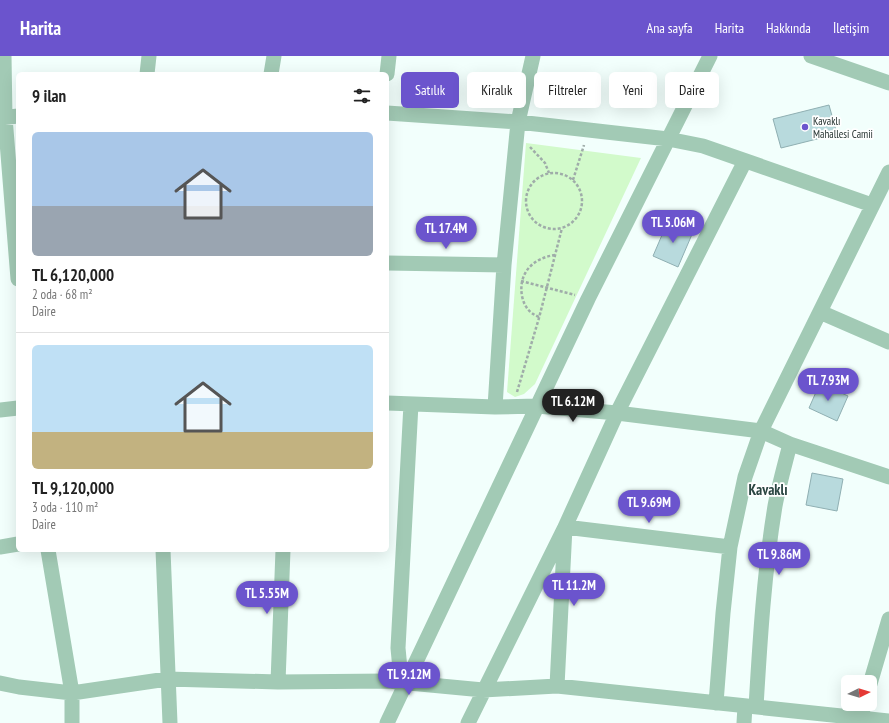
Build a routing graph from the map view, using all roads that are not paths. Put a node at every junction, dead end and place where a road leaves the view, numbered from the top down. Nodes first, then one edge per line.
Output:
1 (4, 56) edge
2 (150, 56) edge
3 (274, 56) edge
4 (389, 56) edge
5 (533, 56) edge
6 (710, 56) edge
7 (811, 56) edge
8 (832, 59) edge
9 (147, 72) edge
10 (271, 72) edge
11 (387, 72) edge
12 (889, 83) edge
13 (389, 113) edge
14 (8, 117) edge
15 (518, 122) junction
16 (668, 139) junction
17 (745, 161) junction
18 (889, 172) edge
19 (872, 205) junction
20 (16, 247) edge
21 (389, 263) edge
22 (504, 265) junction
23 (820, 312) junction
24 (889, 342) edge
25 (389, 403) edge
26 (411, 404) junction
27 (537, 406) junction
28 (494, 407) junction
29 (16, 408) edge
30 (0, 410) edge
31 (617, 413) junction
32 (761, 431) junction
33 (790, 444) junction
34 (889, 477) edge
35 (565, 527) junction
36 (16, 544) edge
37 (0, 547) edge
38 (730, 547) junction
39 (48, 552) edge
40 (163, 552) edge
41 (283, 552) edge
42 (889, 619) edge
43 (873, 675) edge
44 (167, 679) junction
45 (0, 682) edge
46 (278, 682) junction
47 (407, 682) junction
48 (557, 686) junction
49 (483, 690) junction
50 (72, 693) junction
51 (716, 704) junction
52 (750, 707) junction
53 (861, 715) edge
54 (889, 721) edge
55 (72, 723) edge
56 (170, 723) edge
57 (387, 723) edge
58 (468, 723) edge
59 (744, 723) edge

1 - 14 street
2 - 9 street
3 - 10 street
4 - 11 street
5 - 15 street
6 - 16 street
7 - 8 street
8 - 12 street
13 - 15 street
14 - 20 street
15 - 16 street
15 - 22 street
16 - 17 street
16 - 27 street
17 - 19 street
17 - 31 street
18 - 19 street
19 - 23 street
21 - 22 street
22 - 28 street
23 - 24 street
23 - 32 street
25 - 26 street
26 - 28 street
26 - 47 street
27 - 28 street
27 - 31 street
27 - 47 street
29 - 30 street
31 - 32 street
31 - 35 street
32 - 33 street
32 - 38 street
33 - 34 street
33 - 52 street
35 - 38 street
35 - 48 street
35 - 49 street
36 - 37 street
38 - 51 street
39 - 50 street
40 - 44 street
41 - 46 street
42 - 43 street
44 - 46 street
44 - 50 street
44 - 56 street
45 - 50 street
46 - 47 street
47 - 49 street
47 - 57 street
48 - 49 street
48 - 51 street
49 - 58 street
50 - 55 street
51 - 52 street
52 - 53 street
52 - 59 street
53 - 54 street

